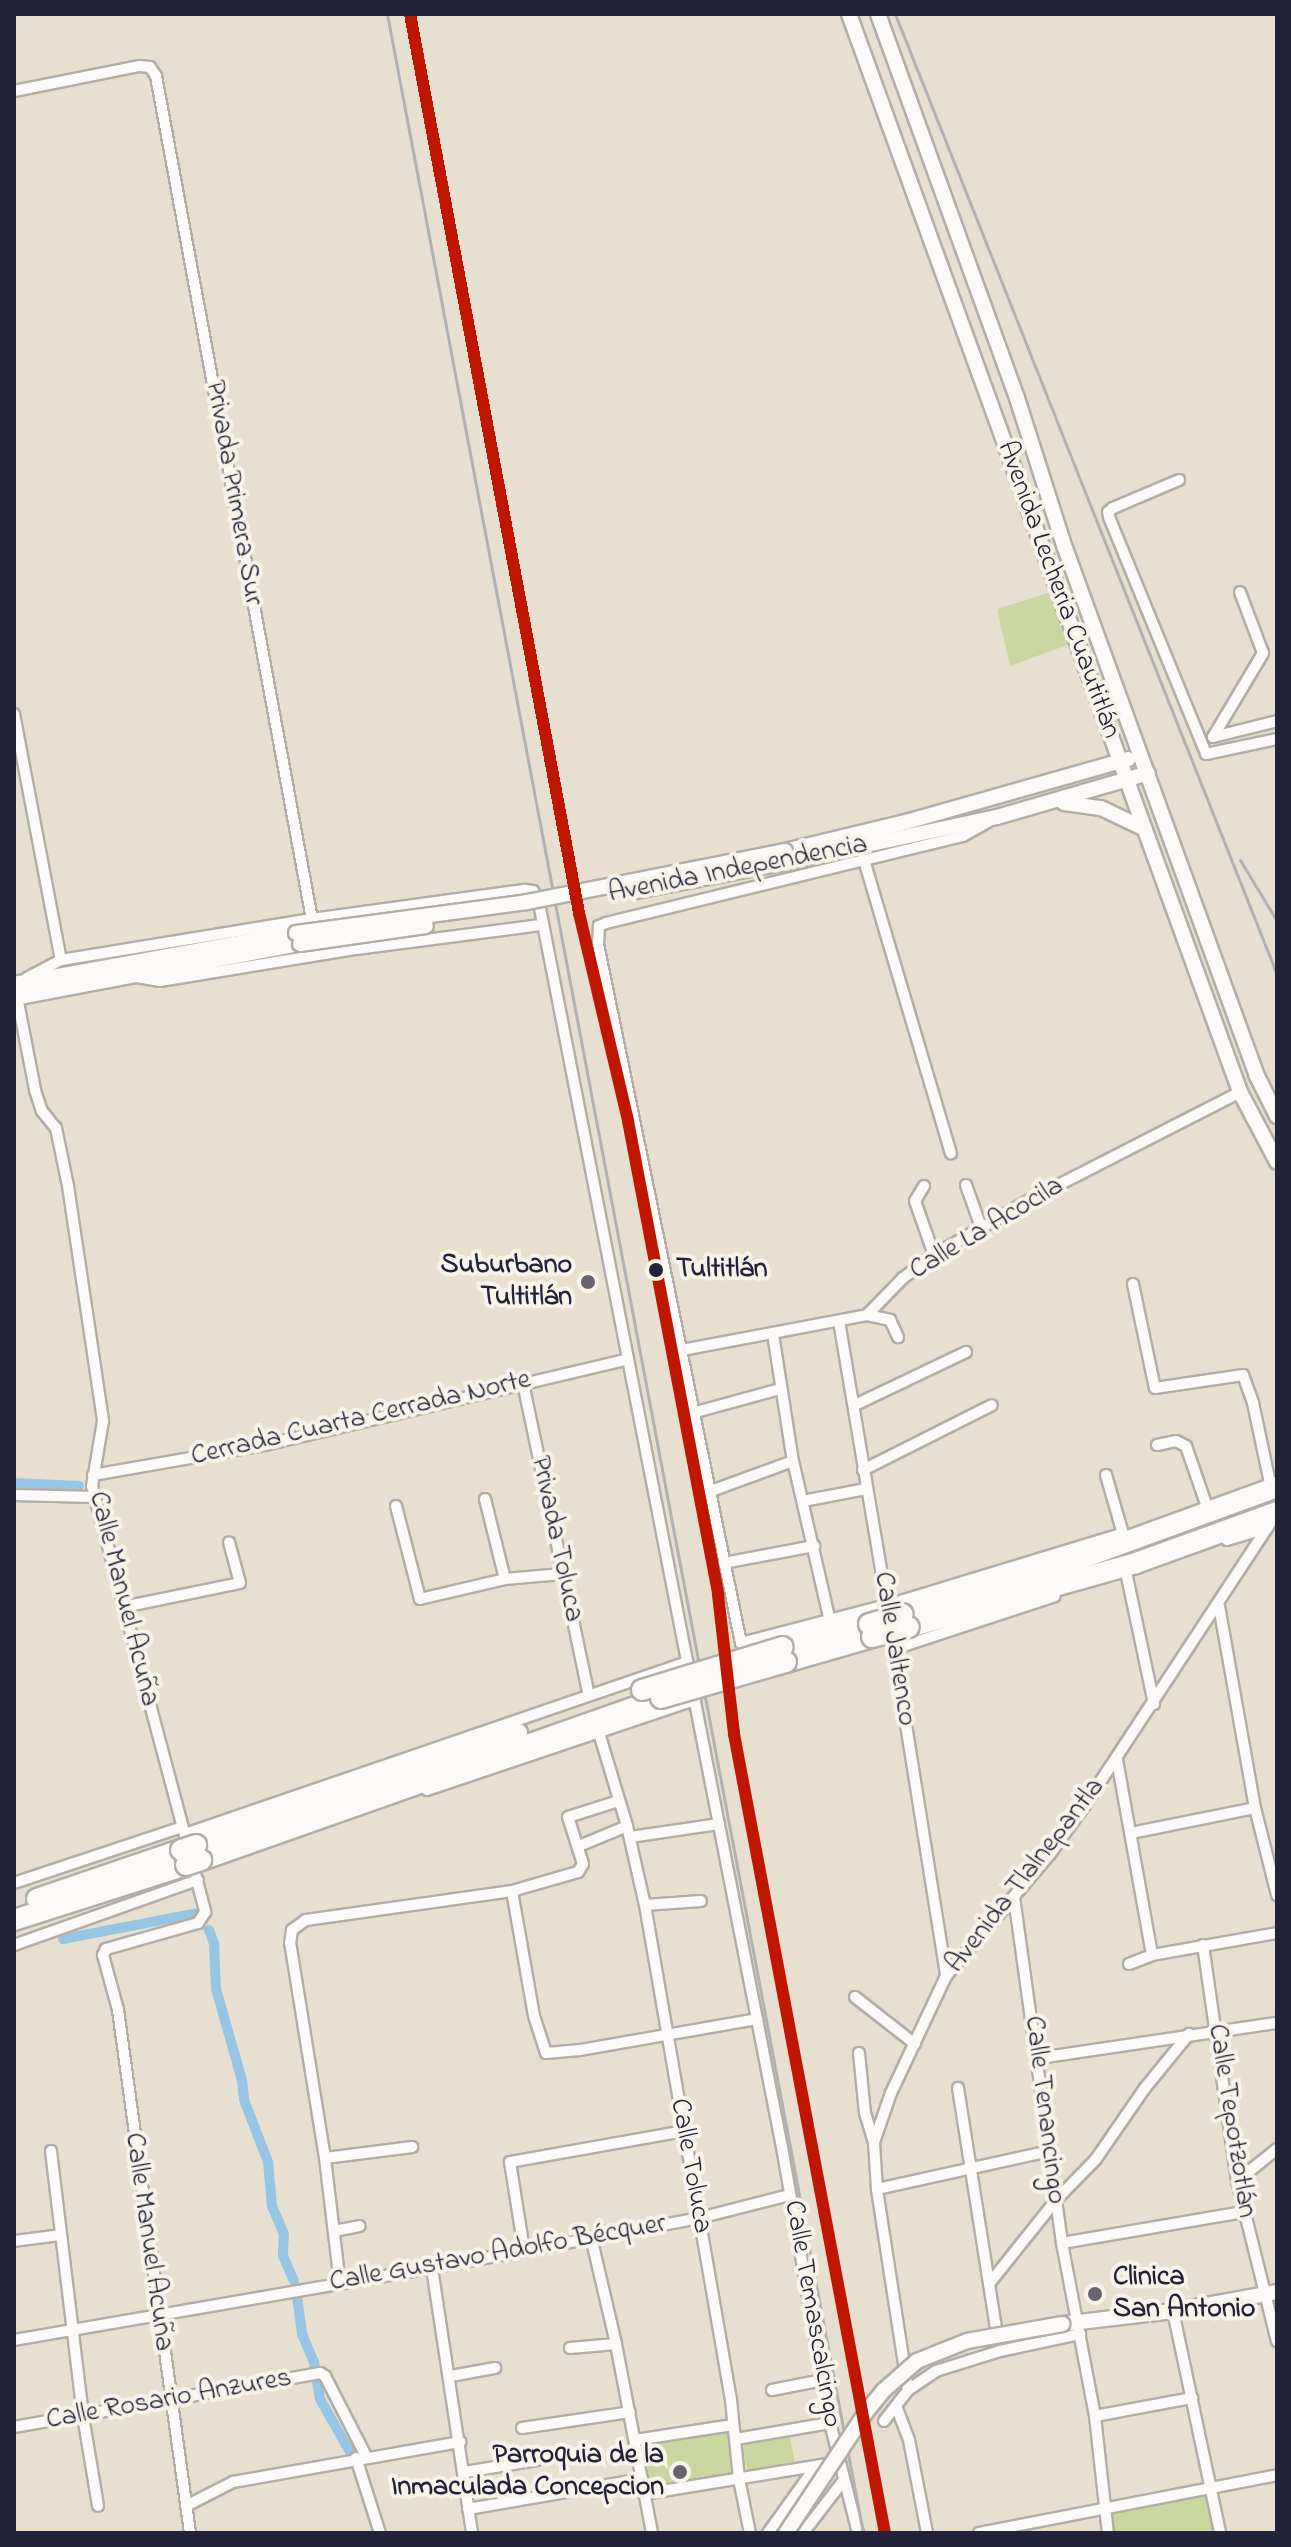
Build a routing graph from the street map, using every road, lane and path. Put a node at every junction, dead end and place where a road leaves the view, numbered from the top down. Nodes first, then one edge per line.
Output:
1 (849, 14) edge
2 (878, 14) edge
3 (14, 91) edge
4 (1179, 480) dead end
5 (1240, 592) dead end
6 (14, 714) edge
7 (1277, 721) edge
8 (1213, 737) junction
9 (1277, 739) edge
10 (1200, 740) junction
11 (1141, 755) junction
12 (1119, 762) junction
13 (1148, 773) junction
14 (1126, 781) junction
15 (1052, 802) junction
16 (997, 817) junction
17 (1143, 828) junction
18 (786, 856) junction
19 (864, 860) junction
20 (312, 919) junction
21 (542, 925) junction
22 (298, 938) junction
23 (61, 960) junction
24 (131, 975) junction
25 (16, 990) edge
26 (1240, 1092) junction
27 (1277, 1116) edge
28 (951, 1153) dead end
29 (1277, 1162) edge
30 (966, 1185) dead end
31 (924, 1186) dead end
32 (982, 1230) junction
33 (934, 1255) junction
34 (1133, 1284) dead end
35 (867, 1315) junction
36 (839, 1321) junction
37 (773, 1334) junction
38 (898, 1337) dead end
39 (682, 1350) junction
40 (966, 1352) dead end
41 (628, 1359) junction
42 (523, 1383) junction
43 (780, 1389) junction
44 (855, 1405) junction
45 (992, 1405) dead end
46 (696, 1412) junction
47 (1157, 1445) dead end
48 (793, 1461) junction
49 (863, 1470) junction
50 (93, 1475) junction
51 (1106, 1475) dead end
52 (1275, 1483) edge
53 (866, 1489) junction
54 (711, 1491) junction
55 (14, 1495) edge
56 (95, 1497) junction
57 (485, 1499) dead end
58 (803, 1501) junction
59 (396, 1506) dead end
60 (1207, 1507) junction
61 (1272, 1520) edge
62 (1123, 1534) junction
63 (229, 1542) dead end
64 (814, 1546) junction
65 (724, 1563) junction
66 (1126, 1572) junction
67 (562, 1574) junction
68 (505, 1579) junction
69 (1219, 1606) junction
70 (123, 1607) junction
71 (900, 1616) junction
72 (830, 1621) junction
73 (894, 1649) junction
74 (687, 1662) junction
75 (589, 1695) junction
76 (695, 1700) junction
77 (1154, 1704) junction
78 (599, 1733) junction
79 (1117, 1760) junction
80 (618, 1801) junction
81 (1255, 1808) junction
82 (719, 1824) junction
83 (629, 1831) junction
84 (1131, 1833) junction
85 (579, 1846) junction
86 (190, 1854) junction
87 (14, 1883) edge
88 (512, 1891) junction
89 (1277, 1895) edge
90 (1014, 1897) junction
91 (701, 1901) dead end
92 (645, 1905) junction
93 (14, 1907) edge
94 (14, 1920) edge
95 (1277, 1933) edge
96 (14, 1945) edge
97 (1203, 1945) junction
98 (1152, 1955) junction
99 (1129, 1964) dead end
100 (946, 1976) junction
101 (855, 1997) dead end
102 (757, 2019) junction
103 (1277, 2023) edge
104 (1217, 2033) junction
105 (1189, 2034) junction
106 (668, 2036) junction
107 (915, 2044) junction
108 (859, 2053) dead end
109 (1039, 2058) junction
110 (958, 2088) dead end
111 (684, 2131) junction
112 (874, 2142) junction
113 (412, 2147) dead end
114 (1277, 2149) edge
115 (51, 2151) dead end
116 (1050, 2151) junction
117 (325, 2158) junction
118 (972, 2168) junction
119 (1237, 2181) junction
120 (877, 2189) junction
121 (790, 2195) junction
122 (1056, 2200) junction
123 (1243, 2212) junction
124 (699, 2218) junction
125 (360, 2226) dead end
126 (334, 2231) junction
127 (61, 2235) junction
128 (591, 2237) junction
129 (14, 2241) edge
130 (1062, 2243) junction
131 (524, 2250) junction
132 (432, 2268) junction
133 (340, 2284) junction
134 (989, 2284) junction
135 (1271, 2294) edge
136 (1173, 2311) junction
137 (158, 2316) junction
138 (1073, 2327) junction
139 (996, 2329) dead end
140 (72, 2330) junction
141 (14, 2340) edge
142 (1277, 2341) edge
143 (616, 2344) junction
144 (570, 2348) dead end
145 (495, 2368) dead end
146 (451, 2376) junction
147 (823, 2380) junction
148 (772, 2390) dead end
149 (908, 2390) junction
150 (1192, 2398) junction
151 (169, 2401) junction
152 (896, 2406) junction
153 (630, 2412) junction
154 (83, 2416) junction
155 (1095, 2416) junction
156 (884, 2421) dead end
157 (830, 2423) junction
158 (733, 2425) junction
159 (14, 2427) edge
160 (522, 2428) dead end
161 (736, 2439) junction
162 (635, 2440) junction
163 (461, 2442) junction
164 (361, 2457) junction
165 (537, 2460) dead end
166 (839, 2462) junction
167 (816, 2466) junction
168 (465, 2472) junction
169 (1277, 2475) edge
170 (642, 2479) junction
171 (739, 2479) junction
172 (843, 2481) junction
173 (1213, 2487) junction
174 (644, 2494) junction
175 (98, 2506) dead end
176 (186, 2506) junction
177 (468, 2509) junction
178 (1105, 2511) junction
179 (190, 2533) edge
180 (380, 2533) edge
181 (472, 2533) edge
182 (652, 2533) edge
183 (750, 2533) edge
184 (768, 2533) edge
185 (786, 2533) edge
186 (803, 2533) edge
187 (858, 2533) edge
188 (927, 2533) edge
189 (979, 2533) edge
190 (1108, 2533) edge
191 (1220, 2533) edge

1 - 12 main road, Avenida Lecheria Cuautitlán
2 - 11 main road, Avenida Lecheria Cuautitlán
3 - 20 street, Privada Primera Sur
4 - 10 street
5 - 8 street
6 - 23 street
7 - 8 street
8 - 10 street
9 - 10 street
11 - 12 main road, Avenida Independencia
11 - 13 main road, Avenida Lecheria Cuautitlán
12 - 14 main road, Avenida Lecheria Cuautitlán
12 - 18 main road, Avenida Independencia
13 - 14 main road, Avenida Independencia
13 - 27 main road, Avenida Lecheria Cuautitlán
14 - 15 main road, Avenida Independencia
14 - 17 main road, Avenida Lecheria Cuautitlán
15 - 16 main road, Avenida Independencia
15 - 17 main road
16 - 18 main road, Avenida Independencia
16 - 19 street
17 - 26 main road, Avenida Lecheria Cuautitlán
18 - 22 main road, Avenida Independencia, bridge
19 - 28 street
19 - 39 street
20 - 21 street, Calle Temascalcingo
20 - 23 street, Calle Temascalcingo
21 - 24 street
21 - 41 street, Calle Temascalcingo
22 - 24 main road, Avenida Independencia
22 - 25 main road, Avenida Independencia
23 - 25 street, Calle Temascalcingo
24 - 25 main road, Avenida Independencia
25 - 50 street, Calle Manuel Acuña
26 - 29 main road, Avenida Lecheria Cuautitlán
26 - 32 street, Calle La Acocila
30 - 32 street
31 - 33 street
32 - 33 street, Calle La Acocila
33 - 35 street, Calle La Acocila
34 - 52 street
35 - 36 street
35 - 38 street
36 - 37 street
36 - 44 street, Calle Jaltenco
37 - 39 street
37 - 43 street
39 - 46 street
40 - 44 street
41 - 42 street, Cerrada Cuarta Cerrada Norte
41 - 74 street, Calle Temascalcingo
42 - 50 street, Cerrada Cuarta Cerrada Norte
42 - 67 street, Privada Toluca
43 - 46 street
43 - 48 street
44 - 49 street, Calle Jaltenco
45 - 49 street
46 - 54 street
47 - 60 street
48 - 54 street
48 - 58 street
49 - 53 street, Calle Jaltenco
50 - 56 street, Calle Manuel Acuña
51 - 62 street
52 - 60 street
52 - 71 highway
53 - 58 street
53 - 71 street, Calle Jaltenco
54 - 65 street
55 - 56 street
56 - 70 street, Calle Manuel Acuña
57 - 68 street
58 - 64 street
59 - 68 street
60 - 62 street
61 - 66 street
61 - 69 street, Avenida Tlalnepantla
61 - 71 highway
62 - 71 street
63 - 70 street
64 - 65 street
64 - 72 street
65 - 72 street
66 - 73 street
66 - 77 street
67 - 68 street
67 - 75 street, Privada Toluca
69 - 77 street, Avenida Tlalnepantla
69 - 81 street
70 - 86 street, Calle Manuel Acuña
71 - 72 street
71 - 73 street, Calle Jaltenco
71 - 86 highway, bridge
73 - 100 street, Calle Jaltenco
74 - 75 street
74 - 76 street, Calle Temascalcingo
75 - 86 street
76 - 78 street
76 - 82 street, Calle Temascalcingo
77 - 79 street, Avenida Tlalnepantla
78 - 80 street
78 - 86 street
79 - 84 street
79 - 90 street, Avenida Tlalnepantla
80 - 83 street, Calle Toluca
80 - 85 street
81 - 84 street
81 - 89 street
82 - 83 street
82 - 102 street, Calle Temascalcingo
83 - 85 street
83 - 92 street, Calle Toluca
84 - 98 street
85 - 88 street
86 - 87 street
86 - 93 highway
86 - 94 highway
86 - 96 street
86 - 137 street, Calle Manuel Acuña
88 - 106 street
88 - 117 street
90 - 100 street, Avenida Tlalnepantla
90 - 109 street, Calle Tenancingo
91 - 92 street
92 - 106 street, Calle Toluca
95 - 97 street
97 - 98 street
97 - 104 street, Calle Tepotzotlán
98 - 99 street
100 - 107 street, Avenida Tlalnepantla
101 - 107 street
102 - 106 street
102 - 121 street, Calle Temascalcingo
103 - 104 street
104 - 105 street
104 - 119 street, Calle Tepotzotlán
105 - 109 street
105 - 122 street
106 - 111 street, Calle Toluca
107 - 112 street, Avenida Tlalnepantla
108 - 112 street
109 - 116 street, Calle Tenancingo
110 - 118 street
111 - 124 street, Calle Toluca
111 - 131 street
112 - 120 street, Avenida Tlalnepantla
113 - 117 street
114 - 119 street
115 - 127 street
116 - 118 street
116 - 122 street, Calle Tenancingo
117 - 126 street
118 - 120 street
118 - 134 street
119 - 123 street, Calle Tepotzotlán
120 - 149 street, Avenida Tlalnepantla
121 - 124 street, Calle Gustavo Adolfo Bécquer
121 - 147 street, Calle Temascalcingo
122 - 130 street, Calle Tenancingo
122 - 134 street
123 - 130 street
123 - 135 street, Calle Tepotzotlán
124 - 128 street, Calle Gustavo Adolfo Bécquer
124 - 158 street, Calle Toluca
125 - 126 street
126 - 133 street
127 - 129 street
127 - 140 street
128 - 131 street, Calle Gustavo Adolfo Bécquer
128 - 143 street
130 - 138 street, Calle Tenancingo
131 - 132 street, Calle Gustavo Adolfo Bécquer
132 - 133 street, Calle Gustavo Adolfo Bécquer
132 - 146 street
133 - 137 street, Calle Gustavo Adolfo Bécquer
134 - 139 street
135 - 136 main road
135 - 142 street, Calle Tepotzotlán
136 - 138 main road
136 - 150 street
137 - 140 street, Calle Gustavo Adolfo Bécquer
137 - 151 street, Calle Manuel Acuña
138 - 149 street
138 - 155 street, Calle Tenancingo
138 - 185 main road, bridge
140 - 141 street, Calle Gustavo Adolfo Bécquer
140 - 154 street
143 - 144 street
143 - 153 street
145 - 146 street
146 - 163 street
147 - 148 street
147 - 157 street, Calle Temascalcingo
149 - 152 street
150 - 155 street
150 - 173 street
151 - 154 street, Calle Rosario Anzures
151 - 164 street, Calle Rosario Anzures
151 - 176 street, Calle Manuel Acuña
152 - 156 street
152 - 188 street
153 - 160 street
153 - 162 street
154 - 159 street, Calle Rosario Anzures
154 - 175 street
155 - 178 street, Calle Tenancingo
157 - 161 street
157 - 166 street, Calle Temascalcingo
158 - 161 street, Calle Toluca
158 - 162 street
161 - 171 street, Calle Toluca
162 - 170 street
163 - 164 street
163 - 168 street
164 - 176 street
164 - 180 street
165 - 168 street
166 - 167 street
166 - 172 street, Calle Temascalcingo
167 - 171 street
167 - 184 street
168 - 177 street
169 - 173 street
170 - 174 street
170 - 177 street
171 - 174 street
171 - 183 street, Calle Toluca
172 - 186 street
172 - 187 street, Calle Temascalcingo
173 - 178 street
173 - 191 street
174 - 182 street
176 - 179 street, Calle Manuel Acuña
177 - 181 street
178 - 189 street
178 - 190 street, Calle Tenancingo

